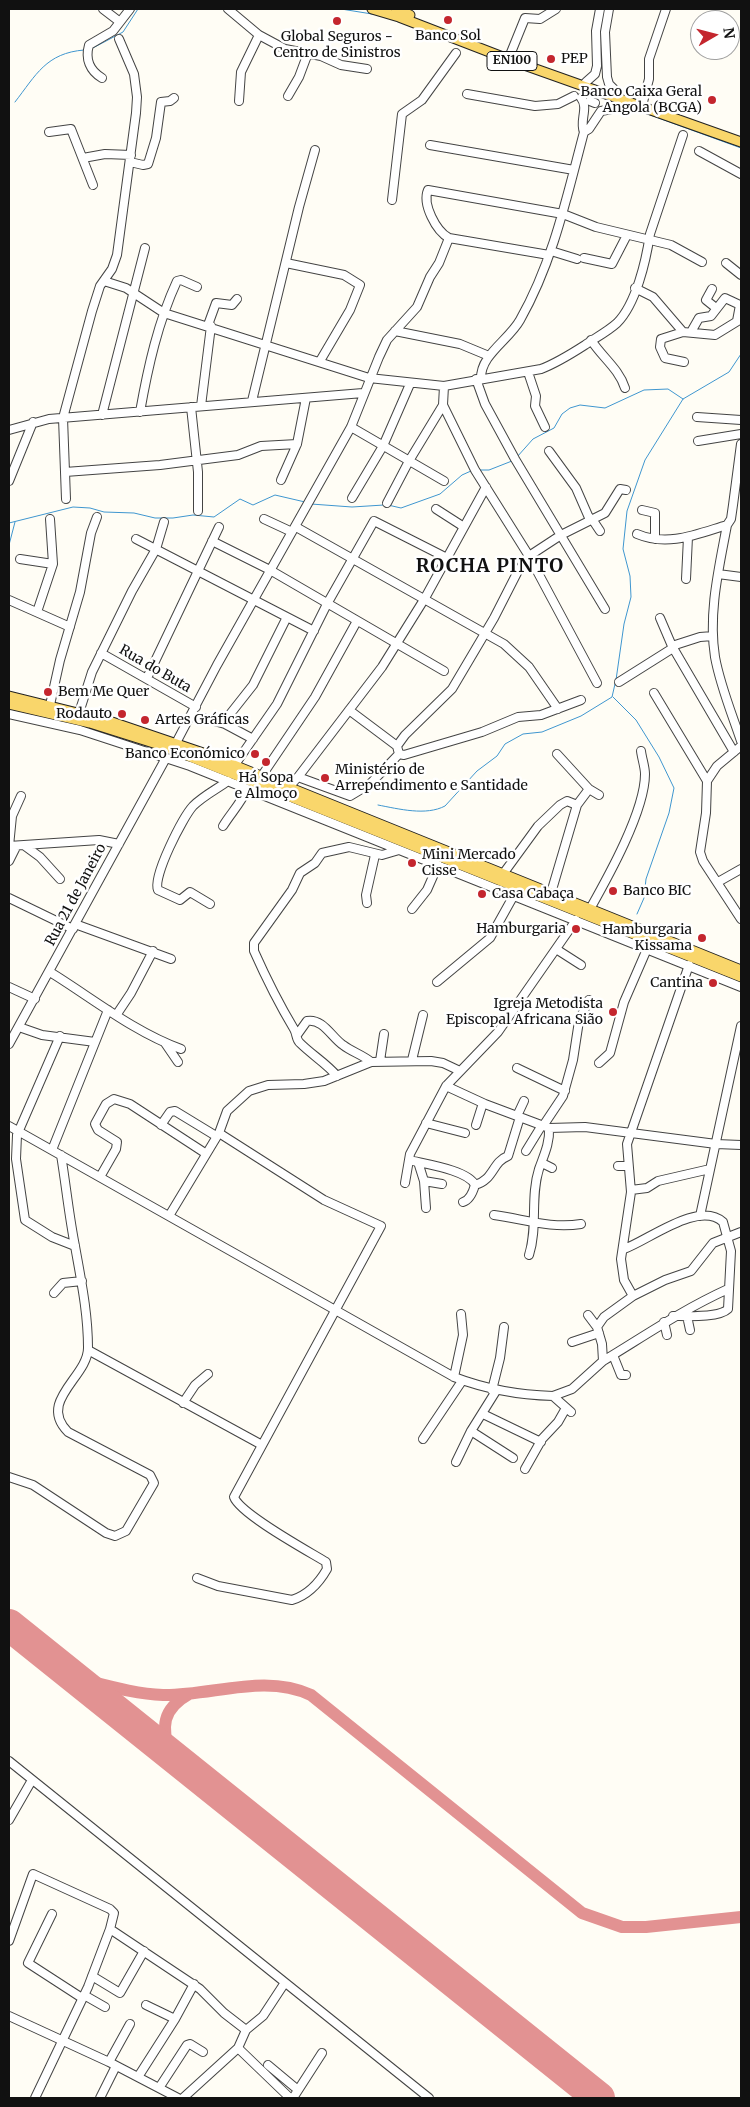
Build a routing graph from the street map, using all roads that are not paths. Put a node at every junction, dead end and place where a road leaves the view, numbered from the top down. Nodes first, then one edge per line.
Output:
1 (103, 9) edge
2 (130, 9) edge
3 (228, 9) edge
4 (372, 9) edge
5 (396, 9) edge
6 (556, 9) edge
7 (600, 9) edge
8 (609, 9) edge
9 (666, 9) edge
10 (120, 22) junction
11 (259, 34) junction
12 (119, 39) dead end
13 (456, 52) dead end
14 (308, 53) junction
15 (510, 55) junction
16 (367, 69) dead end
17 (102, 78) dead end
18 (586, 82) junction
19 (467, 94) dead end
20 (619, 94) junction
21 (288, 96) dead end
22 (174, 98) dead end
23 (239, 101) dead end
24 (643, 102) junction
25 (612, 109) dead end
26 (49, 132) dead end
27 (584, 132) junction
28 (683, 135) dead end
29 (741, 137) edge
30 (741, 142) edge
31 (430, 145) dead end
32 (315, 150) dead end
33 (699, 151) dead end
34 (83, 158) junction
35 (131, 158) junction
36 (574, 170) junction
37 (741, 174) edge
38 (93, 185) dead end
39 (392, 200) dead end
40 (563, 214) junction
41 (627, 235) junction
42 (449, 238) junction
43 (649, 240) junction
44 (145, 248) dead end
45 (550, 253) junction
46 (702, 262) dead end
47 (286, 263) junction
48 (726, 263) dead end
49 (741, 278) edge
50 (104, 281) junction
51 (197, 287) dead end
52 (635, 288) junction
53 (712, 289) dead end
54 (133, 292) junction
55 (237, 299) dead end
56 (716, 308) junction
57 (164, 313) junction
58 (739, 320) edge
59 (209, 326) junction
60 (395, 331) junction
61 (687, 332) junction
62 (591, 340) junction
63 (267, 344) junction
64 (490, 356) junction
65 (320, 360) junction
66 (684, 362) dead end
67 (528, 372) junction
68 (369, 378) junction
69 (479, 379) junction
70 (410, 384) junction
71 (444, 386) junction
72 (625, 388) dead end
73 (363, 393) junction
74 (306, 398) junction
75 (252, 401) junction
76 (443, 405) junction
77 (201, 406) junction
78 (191, 407) junction
79 (140, 412) junction
80 (102, 415) junction
81 (697, 417) dead end
82 (63, 418) junction
83 (741, 420) edge
84 (33, 422) junction
85 (351, 426) junction
86 (545, 427) dead end
87 (9, 430) edge
88 (741, 434) edge
89 (698, 441) dead end
90 (297, 444) junction
91 (741, 444) edge
92 (383, 446) junction
93 (549, 451) dead end
94 (196, 460) junction
95 (408, 461) junction
96 (65, 472) junction
97 (281, 480) dead end
98 (444, 481) dead end
99 (9, 482) edge
100 (486, 488) junction
101 (626, 490) dead end
102 (352, 498) dead end
103 (66, 499) dead end
104 (388, 503) dead end
105 (436, 509) dead end
106 (642, 510) dead end
107 (198, 511) dead end
108 (741, 515) edge
109 (97, 517) dead end
110 (50, 519) dead end
111 (264, 519) dead end
112 (591, 520) junction
113 (164, 522) dead end
114 (729, 522) junction
115 (219, 527) dead end
116 (464, 527) junction
117 (294, 530) junction
118 (600, 531) dead end
119 (637, 534) dead end
120 (561, 535) junction
121 (688, 537) junction
122 (136, 539) dead end
123 (655, 539) junction
124 (212, 541) junction
125 (156, 549) junction
126 (529, 556) junction
127 (352, 558) junction
128 (447, 558) junction
129 (20, 559) dead end
130 (53, 564) junction
131 (197, 569) junction
132 (270, 570) junction
133 (718, 574) junction
134 (741, 577) edge
135 (686, 579) dead end
136 (425, 598) junction
137 (9, 600) edge
138 (254, 601) junction
139 (328, 604) junction
140 (605, 609) dead end
141 (37, 612) junction
142 (286, 617) junction
143 (660, 618) dead end
144 (357, 621) junction
145 (70, 627) junction
146 (314, 632) junction
147 (486, 632) junction
148 (713, 636) junction
149 (396, 643) junction
150 (673, 647) junction
151 (101, 652) junction
152 (444, 671) dead end
153 (147, 678) junction
154 (619, 682) dead end
155 (597, 684) dead end
156 (654, 693) dead end
157 (9, 696) edge
158 (580, 700) dead end
159 (9, 704) edge
160 (50, 705) junction
161 (196, 707) junction
162 (558, 709) junction
163 (349, 710) junction
164 (79, 713) junction
165 (9, 714) edge
166 (192, 715) junction
167 (223, 724) junction
168 (253, 739) junction
169 (741, 741) edge
170 (176, 743) junction
171 (741, 746) edge
172 (398, 750) junction
173 (641, 752) dead end
174 (734, 752) junction
175 (557, 754) dead end
176 (166, 758) junction
177 (234, 766) junction
178 (261, 777) junction
179 (298, 777) junction
180 (228, 781) junction
181 (707, 781) junction
182 (288, 788) junction
183 (247, 789) junction
184 (588, 789) junction
185 (599, 794) dead end
186 (21, 796) dead end
187 (576, 805) junction
188 (223, 826) dead end
189 (119, 844) junction
190 (15, 846) edge
191 (400, 850) junction
192 (375, 855) junction
193 (9, 861) edge
194 (438, 865) junction
195 (741, 869) edge
196 (503, 874) junction
197 (60, 879) dead end
198 (718, 882) junction
199 (551, 893) junction
200 (514, 895) junction
201 (9, 898) edge
202 (367, 903) dead end
203 (210, 904) dead end
204 (412, 909) dead end
205 (590, 909) junction
206 (741, 919) edge
207 (576, 920) junction
208 (74, 926) junction
209 (556, 949) junction
210 (647, 949) junction
211 (153, 952) junction
212 (171, 959) dead end
213 (581, 965) dead end
214 (689, 966) junction
215 (741, 970) edge
216 (50, 972) junction
217 (741, 977) edge
218 (437, 982) dead end
219 (9, 987) edge
220 (741, 987) edge
221 (35, 999) junction
222 (589, 1000) dead end
223 (108, 1010) junction
224 (116, 1014) junction
225 (423, 1015) dead end
226 (741, 1026) edge
227 (19, 1027) junction
228 (384, 1034) dead end
229 (296, 1035) junction
230 (60, 1036) junction
231 (95, 1042) junction
232 (165, 1043) junction
233 (9, 1044) edge
234 (181, 1049) dead end
235 (412, 1060) junction
236 (380, 1061) junction
237 (178, 1062) dead end
238 (371, 1062) junction
239 (599, 1063) dead end
240 (517, 1068) dead end
241 (460, 1071) junction
242 (337, 1076) junction
243 (446, 1086) junction
244 (565, 1091) junction
245 (524, 1101) dead end
246 (482, 1103) junction
247 (518, 1117) junction
248 (426, 1123) junction
249 (161, 1125) junction
250 (476, 1125) dead end
251 (9, 1126) edge
252 (545, 1126) junction
253 (19, 1130) junction
254 (464, 1133) dead end
255 (218, 1134) junction
256 (630, 1134) junction
257 (716, 1144) junction
258 (741, 1145) edge
259 (52, 1150) junction
260 (526, 1151) dead end
261 (205, 1153) junction
262 (61, 1155) junction
263 (409, 1160) junction
264 (418, 1162) junction
265 (542, 1163) junction
266 (618, 1166) dead end
267 (628, 1166) junction
268 (552, 1168) dead end
269 (710, 1169) junction
270 (100, 1178) junction
271 (424, 1181) junction
272 (405, 1183) dead end
273 (442, 1184) dead end
274 (475, 1185) junction
275 (631, 1190) junction
276 (463, 1202) dead end
277 (426, 1208) dead end
278 (494, 1215) dead end
279 (169, 1216) junction
280 (700, 1216) junction
281 (534, 1221) junction
282 (580, 1224) dead end
283 (741, 1232) edge
284 (728, 1236) junction
285 (75, 1246) junction
286 (624, 1249) junction
287 (529, 1255) dead end
288 (82, 1281) junction
289 (728, 1289) junction
290 (54, 1294) dead end
291 (633, 1296) junction
292 (336, 1311) junction
293 (460, 1314) dead end
294 (588, 1315) dead end
295 (673, 1316) junction
296 (687, 1316) junction
297 (664, 1322) junction
298 (504, 1327) dead end
299 (598, 1330) junction
300 (690, 1330) dead end
301 (668, 1335) dead end
302 (572, 1342) dead end
303 (88, 1350) junction
304 (613, 1355) junction
305 (602, 1361) junction
306 (208, 1374) dead end
307 (626, 1375) dead end
308 (458, 1379) junction
309 (494, 1391) junction
310 (553, 1396) junction
311 (184, 1402) junction
312 (483, 1414) junction
313 (471, 1431) junction
314 (423, 1439) dead end
315 (541, 1442) junction
316 (262, 1445) junction
317 (513, 1458) dead end
318 (456, 1462) dead end
319 (525, 1469) dead end
320 (9, 1477) edge
321 (197, 1578) dead end
322 (9, 1762) edge
323 (32, 1780) junction
324 (9, 1820) edge
325 (52, 1914) dead end
326 (110, 1929) junction
327 (9, 1941) edge
328 (144, 1951) junction
329 (92, 1976) junction
330 (194, 1984) junction
331 (284, 1984) junction
332 (83, 1996) junction
333 (146, 2005) dead end
334 (105, 2007) dead end
335 (9, 2016) edge
336 (175, 2019) junction
337 (130, 2024) dead end
338 (246, 2030) junction
339 (62, 2042) junction
340 (238, 2048) junction
341 (203, 2052) dead end
342 (322, 2053) dead end
343 (113, 2064) junction
344 (268, 2065) dead end
345 (138, 2077) junction
346 (159, 2088) junction
347 (298, 2090) junction
348 (35, 2098) edge
349 (100, 2098) edge
350 (178, 2098) edge
351 (183, 2098) edge
352 (291, 2098) edge
353 (429, 2098) edge

1 - 10 street
2 - 10 street
3 - 11 street
4 - 30 main road, EN100
5 - 15 main road, EN100
6 - 15 street
7 - 18 street
8 - 20 street
9 - 24 street
10 - 17 street
11 - 14 street
11 - 23 street
12 - 35 street
13 - 39 street
14 - 16 street
14 - 21 street
15 - 18 main road, EN100
18 - 20 main road, EN100
19 - 27 street
20 - 24 main road, EN100
22 - 35 street
24 - 29 main road, EN100
25 - 27 street
26 - 34 street
27 - 36 street
28 - 43 street
31 - 36 street
32 - 47 street
33 - 37 street
34 - 35 street
34 - 38 street
35 - 50 street
36 - 40 street
40 - 41 street
40 - 42 street
40 - 45 street
41 - 43 street
41 - 45 street
42 - 45 street
42 - 60 street
43 - 46 street
43 - 52 street
44 - 54 street
45 - 64 street
47 - 63 street
47 - 65 street
48 - 49 street
50 - 54 street
50 - 82 street
51 - 57 street
52 - 61 street
52 - 62 street
53 - 56 street
54 - 57 street
54 - 80 street
55 - 59 street
56 - 58 street
56 - 61 street
57 - 59 street
57 - 79 street
58 - 61 street
59 - 63 street
59 - 77 street
60 - 64 street
60 - 68 street
61 - 66 street
62 - 67 street
62 - 72 street
63 - 65 street
63 - 75 street
64 - 69 street
65 - 68 street
67 - 69 street
67 - 86 street
68 - 70 street
68 - 73 street
69 - 71 street
69 - 120 street
70 - 71 street
70 - 92 street
71 - 76 street
73 - 74 street
73 - 85 street
74 - 75 street
74 - 90 street
75 - 77 street
76 - 95 street
76 - 100 street
77 - 78 street
78 - 79 street
78 - 94 street
79 - 80 street
80 - 82 street
81 - 83 street
82 - 84 street
82 - 96 street
84 - 87 street
84 - 99 street
85 - 92 street
85 - 117 street
88 - 89 street
90 - 94 street
90 - 97 street
91 - 114 street
92 - 95 street
92 - 102 street
93 - 112 street
94 - 96 street
94 - 107 street
95 - 98 street
95 - 104 street
96 - 103 street
100 - 116 street
100 - 126 street
101 - 112 street
105 - 116 street
106 - 123 street
108 - 114 street
109 - 145 street
110 - 130 street
111 - 117 street
112 - 118 street
112 - 120 street
113 - 125 street
114 - 121 street
114 - 133 street
115 - 124 street
116 - 128 street
117 - 127 street
117 - 132 street
119 - 123 street
120 - 126 street
120 - 140 street
121 - 123 street
121 - 135 street
122 - 125 street
124 - 131 street
124 - 132 street
125 - 131 street
125 - 151 street
126 - 147 street
126 - 155 street
127 - 128 street
127 - 136 street
127 - 139 street
128 - 136 street
129 - 130 street
130 - 141 street
131 - 138 street
131 - 153 street
132 - 138 street
132 - 139 street
133 - 134 street
133 - 148 street
136 - 147 street
136 - 149 street
137 - 141 street
138 - 142 street
138 - 161 street
139 - 144 street
139 - 146 street
141 - 145 street
142 - 146 street
142 - 167 street
143 - 150 street
144 - 149 street
144 - 178 street
145 - 160 street
146 - 168 street
147 - 162 street
147 - 172 street
148 - 150 street
148 - 169 street
149 - 152 street
149 - 163 street
150 - 154 street
150 - 174 street
151 - 153 street, Rua do Buta
151 - 164 street
153 - 161 street, Rua do Buta
156 - 181 street
157 - 160 main road
158 - 162 street
159 - 217 main road
160 - 164 main road
161 - 166 street
162 - 172 street
163 - 172 street
163 - 179 street
164 - 170 main road
165 - 176 street
166 - 167 street
166 - 170 street
167 - 168 street
168 - 177 street
170 - 177 main road
171 - 174 street
172 - 179 street
173 - 205 street
174 - 181 street
175 - 184 street
176 - 180 street
176 - 189 street, Rua 21 de Janeiro
177 - 178 main road
178 - 182 main road
179 - 182 street
180 - 183 street
180 - 203 street
181 - 198 street
182 - 196 main road
183 - 188 street
183 - 191 street
184 - 185 street
184 - 187 street
186 - 190 street
187 - 196 street
187 - 199 street
189 - 190 street
189 - 208 street, Rua 21 de Janeiro
190 - 193 street
190 - 197 street
191 - 192 street
191 - 194 street
192 - 202 street
192 - 229 street
194 - 200 street
194 - 204 street
195 - 198 street
196 - 199 main road
198 - 206 street
199 - 205 main road
200 - 207 street
200 - 218 street
201 - 208 street
205 - 215 main road
207 - 209 street
207 - 210 street
208 - 211 street
208 - 216 street, Rua 21 de Janeiro
209 - 213 street
209 - 241 street
210 - 214 street
210 - 239 street
211 - 212 street
211 - 224 street
214 - 220 street
214 - 256 street
216 - 221 street, Rua 21 de Janeiro
216 - 223 street
219 - 221 street
221 - 227 street, Rua 21 de Janeiro
222 - 244 street
223 - 224 street
223 - 231 street
224 - 232 street
225 - 235 street
226 - 257 street
227 - 230 street
227 - 233 street, Rua 21 de Janeiro
228 - 236 street
229 - 238 street
229 - 242 street
230 - 231 street
230 - 253 street
231 - 259 street
232 - 234 street
232 - 237 street
235 - 236 street
235 - 241 street
236 - 238 street
238 - 242 street
240 - 244 street
241 - 243 street
242 - 255 street
243 - 246 street
243 - 248 street
244 - 252 street
245 - 247 street
246 - 247 street
246 - 250 street
247 - 252 street
247 - 274 street
248 - 254 street
248 - 263 street
249 - 255 street
249 - 261 street
249 - 270 street
251 - 253 street
252 - 256 street
252 - 260 street
252 - 265 street
253 - 259 street
253 - 285 street
255 - 261 street
255 - 292 street
256 - 257 street
256 - 267 street
257 - 258 street
257 - 269 street
259 - 262 street
261 - 279 street
262 - 270 street
262 - 285 street
263 - 264 street
263 - 272 street
264 - 271 street
264 - 274 street
265 - 268 street
265 - 281 street
266 - 267 street
267 - 275 street
269 - 275 street
269 - 280 street
270 - 279 street
271 - 273 street
271 - 277 street
274 - 276 street
275 - 286 street
278 - 281 street
279 - 292 street
280 - 284 street
280 - 286 street
281 - 282 street
281 - 287 street
283 - 284 street
284 - 289 street
284 - 291 street
285 - 288 street
286 - 291 street
288 - 290 street
288 - 303 street
289 - 295 street
289 - 296 street
291 - 299 street
292 - 308 street
292 - 316 street
293 - 308 street
294 - 299 street
295 - 296 street
295 - 297 street
296 - 300 street
297 - 301 street
297 - 304 street
298 - 309 street
299 - 302 street
299 - 305 street
303 - 311 street
303 - 320 street
304 - 305 street
304 - 307 street
305 - 310 street
306 - 311 street
308 - 309 street
308 - 314 street
309 - 310 street
309 - 312 street
310 - 315 street
311 - 316 street
312 - 313 street
312 - 315 street
313 - 317 street
313 - 318 street
315 - 319 street
316 - 321 street
322 - 323 street
323 - 324 street
323 - 331 street
325 - 332 street
326 - 327 street
326 - 328 street
326 - 329 street
328 - 329 street
328 - 330 street
329 - 332 street
330 - 336 street
330 - 338 street
331 - 338 street
331 - 353 street
332 - 334 street
332 - 339 street
333 - 336 street
335 - 339 street
336 - 345 street
337 - 343 street
338 - 340 street
339 - 343 street
339 - 348 street
340 - 351 street
340 - 352 street
341 - 346 street
342 - 347 street
343 - 345 street
343 - 349 street
344 - 347 street
345 - 346 street
346 - 350 street
347 - 352 street

